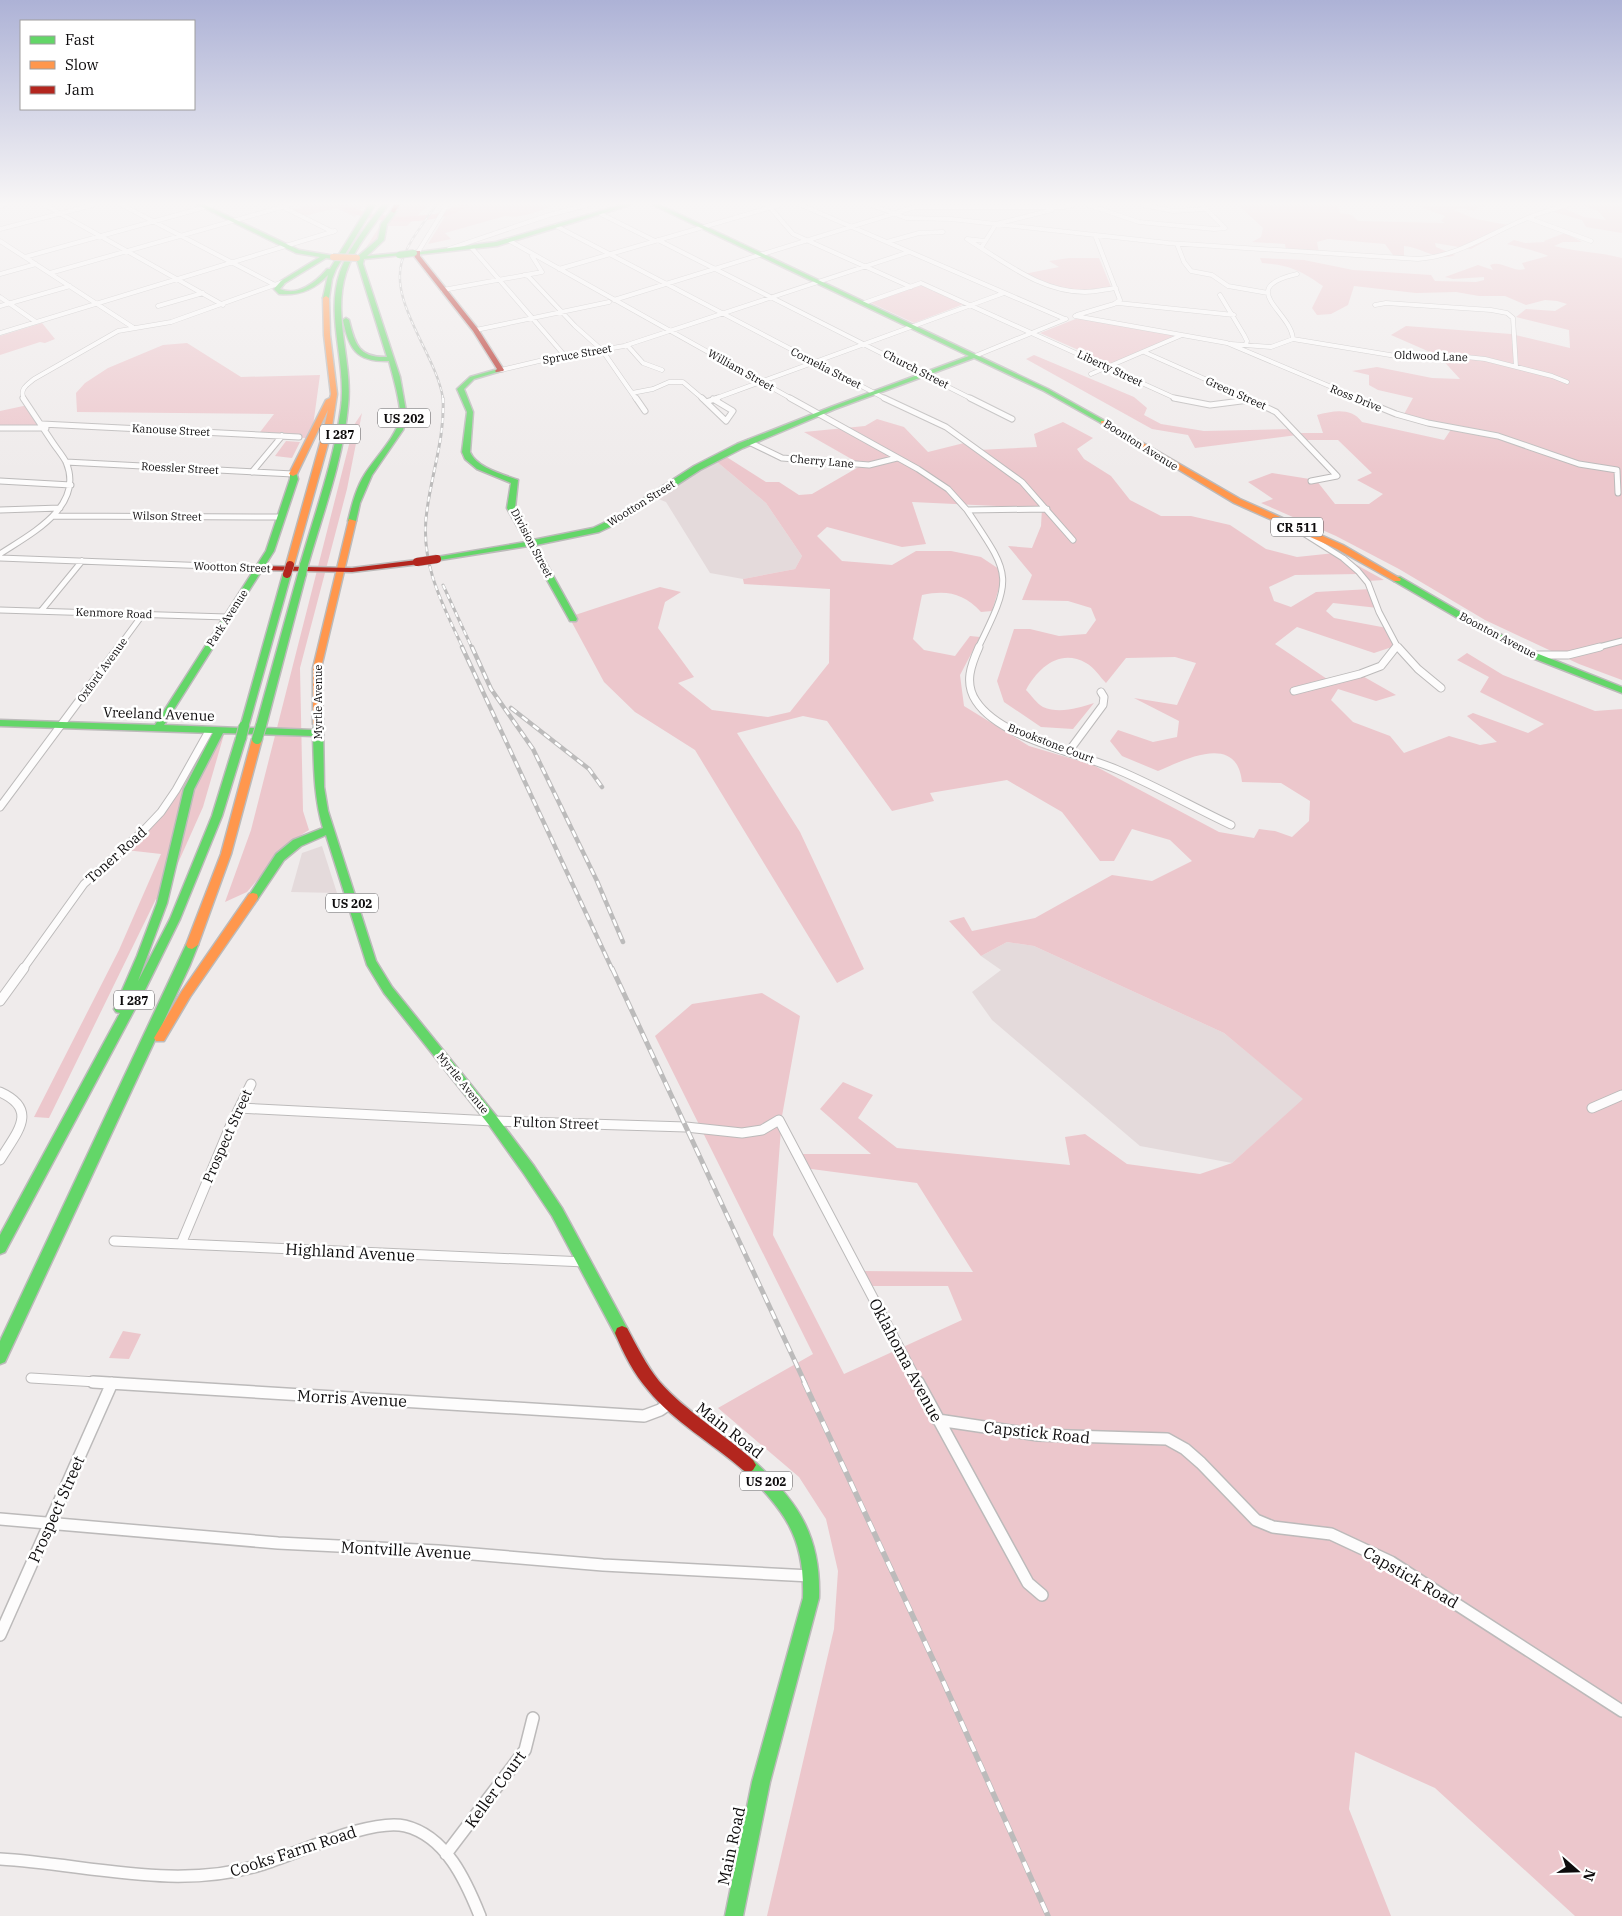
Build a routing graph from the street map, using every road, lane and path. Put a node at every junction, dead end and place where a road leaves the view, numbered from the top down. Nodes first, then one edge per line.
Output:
1 (41, 294) edge
2 (84, 294) edge
3 (127, 294) edge
4 (198, 294) edge
5 (206, 294) edge
6 (249, 294) edge
7 (326, 294) edge
8 (339, 294) edge
9 (370, 294) edge
10 (448, 294) edge
11 (513, 294) edge
12 (546, 294) edge
13 (601, 294) edge
14 (633, 294) edge
15 (684, 294) edge
16 (767, 294) edge
17 (780, 294) edge
18 (846, 294) edge
19 (888, 294) edge
20 (945, 294) edge
21 (997, 294) edge
22 (1009, 294) edge
23 (1119, 294) edge
24 (1268, 294) edge
25 (1220, 295) dead end
26 (0, 297) edge
27 (772, 297) junction
28 (338, 300) junction
29 (612, 301) junction
30 (98, 303) junction
31 (864, 303) junction
32 (1118, 303) junction
33 (9, 304) junction
34 (223, 304) junction
35 (1375, 304) dead end
36 (968, 305) junction
37 (0, 306) edge
38 (158, 306) dead end
39 (564, 313) junction
40 (721, 314) junction
41 (1234, 315) junction
42 (1075, 316) junction
43 (534, 319) junction
44 (1065, 319) junction
45 (36, 322) junction
46 (912, 326) junction
47 (131, 328) junction
48 (476, 330) junction
49 (671, 331) junction
50 (0, 333) edge
51 (1032, 333) junction
52 (1182, 335) junction
53 (1293, 339) junction
54 (864, 343) junction
55 (1227, 343) junction
56 (1246, 344) junction
57 (627, 345) junction
58 (602, 350) junction
59 (1144, 352) junction
60 (565, 356) junction
61 (976, 356) junction
62 (392, 359) junction
63 (813, 362) junction
64 (1109, 367) junction
65 (1516, 367) junction
66 (501, 370) junction
67 (662, 370) dead end
68 (926, 374) junction
69 (1091, 374) dead end
70 (760, 382) junction
71 (1567, 382) dead end
72 (632, 393) junction
73 (874, 393) junction
74 (334, 394) junction
75 (713, 399) junction
76 (1249, 400) junction
77 (706, 402) junction
78 (645, 410) dead end
79 (819, 414) junction
80 (1012, 419) dead end
81 (44, 426) junction
82 (0, 428) edge
83 (282, 436) junction
84 (299, 437) dead end
85 (750, 442) junction
86 (897, 458) junction
87 (66, 462) junction
88 (252, 472) junction
89 (293, 474) junction
90 (0, 481) edge
91 (1311, 481) dead end
92 (71, 485) junction
93 (1618, 493) dead end
94 (60, 508) junction
95 (1047, 509) junction
96 (0, 510) edge
97 (967, 510) junction
98 (53, 516) junction
99 (282, 517) junction
100 (1288, 524) junction
101 (1073, 540) dead end
102 (532, 543) junction
103 (0, 554) edge
104 (0, 558) edge
105 (82, 562) junction
106 (260, 568) junction
107 (339, 570) junction
108 (0, 610) edge
109 (41, 611) junction
110 (143, 614) junction
111 (227, 617) junction
112 (573, 619) dead end
113 (1622, 641) edge
114 (1397, 646) junction
115 (1533, 655) junction
116 (1441, 688) dead end
117 (1622, 690) edge
118 (1294, 691) dead end
119 (1101, 692) dead end
120 (0, 723) edge
121 (62, 726) junction
122 (157, 729) junction
123 (214, 731) junction
124 (318, 733) junction
125 (1069, 751) junction
126 (0, 807) edge
127 (1230, 825) dead end
128 (329, 830) junction
129 (0, 1001) edge
130 (251, 1084) dead end
131 (0, 1092) edge
132 (1622, 1095) edge
133 (239, 1108) junction
134 (1592, 1108) dead end
135 (779, 1120) joint
136 (493, 1121) junction
137 (62, 1134) junction
138 (0, 1160) edge
139 (77, 1192) junction
140 (114, 1241) dead end
141 (181, 1244) junction
142 (0, 1248) edge
143 (585, 1262) junction
144 (0, 1357) edge
145 (31, 1378) dead end
146 (112, 1383) junction
147 (670, 1403) junction
148 (938, 1420) junction
149 (0, 1520) edge
150 (50, 1524) junction
151 (812, 1577) junction
152 (1042, 1595) dead end
153 (0, 1635) edge
154 (1622, 1711) edge
155 (533, 1718) dead end
156 (446, 1854) junction
157 (0, 1859) edge
158 (480, 1916) edge
159 (734, 1916) edge

1 - 33 street
2 - 30 street
3 - 30 street
4 - 38 street
5 - 34 street
6 - 34 street
7 - 74 main road, I 287
8 - 28 main road, I 287
9 - 62 main road, Myrtle Avenue / US 202
10 - 48 main road
11 - 43 street
12 - 39 street
13 - 29 street, William Street
14 - 29 street
15 - 40 street, Cornelia Street
16 - 27 street, Church Street
17 - 27 street, Spruce Street
18 - 31 main road, Boonton Avenue / CR 511
19 - 31 street
20 - 36 street, Liberty Street
21 - 36 street
22 - 44 street
23 - 32 street
24 - 53 street
25 - 41 street
26 - 33 street
27 - 40 street, Spruce Street
27 - 54 street, Church Street
28 - 62 main road
28 - 139 main road, I 287, bridge
29 - 39 street
29 - 49 street, William Street
30 - 45 street
30 - 47 street
31 - 46 main road, Boonton Avenue / CR 511
32 - 41 street
32 - 42 street, Wootton Street
33 - 37 street
33 - 45 street
34 - 47 street
35 - 65 street
36 - 46 street
36 - 51 street, Liberty Street
39 - 43 street
39 - 58 street
40 - 49 street, Spruce Street
40 - 63 street, Cornelia Street
41 - 56 street
42 - 44 street, Wootton Street
42 - 52 street, Ross Drive
43 - 48 street
43 - 60 street
44 - 51 street, Wootton Street
45 - 50 street
46 - 54 street
46 - 61 main road, Boonton Avenue / CR 511
47 - 81 street
48 - 66 main road
49 - 57 street, Spruce Street
49 - 70 street, William Street
51 - 61 street, Wootton Street
51 - 64 street, Liberty Street
52 - 55 street, Ross Drive
52 - 59 street
53 - 56 street
53 - 65 street, Oldwood Lane
54 - 63 street
54 - 68 street, Church Street
55 - 56 street
55 - 93 street, Ross Drive
57 - 58 street, Spruce Street
57 - 67 street
58 - 60 street, Spruce Street
58 - 72 street
59 - 64 street
59 - 76 street, Green Street
60 - 66 street, Spruce Street
61 - 68 main road, Wootton Street
61 - 100 main road, Boonton Avenue / CR 511
62 - 107 main road, Myrtle Avenue / US 202
63 - 70 street
63 - 73 street, Cornelia Street
64 - 69 street
64 - 76 street, Liberty Street
65 - 71 street, Oldwood Lane
66 - 102 main road, Division Street
68 - 73 main road, Wootton Street
68 - 80 street, Church Street
70 - 75 street
70 - 79 street, William Street
72 - 77 street
72 - 78 street
73 - 79 main road, Wootton Street
73 - 95 street, Cornelia Street
74 - 89 main road, Park Avenue
74 - 137 main road, I 287, bridge
75 - 77 street
75 - 77 street
76 - 91 street, Green Street
79 - 85 main road, Wootton Street
79 - 86 street, William Street
81 - 82 street, Kanouse Street
81 - 83 street, Kanouse Street
81 - 87 street
83 - 84 street, Kanouse Street
83 - 88 street
85 - 86 street, Cherry Lane
85 - 102 main road, Wootton Street
86 - 97 street, William Street
87 - 88 street, Roessler Street
87 - 92 street
88 - 89 street, Roessler Street
89 - 99 main road, Park Avenue
90 - 92 street
92 - 94 street
94 - 96 street
94 - 98 street
95 - 97 street
95 - 101 street, Cornelia Street
97 - 125 street, Brookstone Court
98 - 99 street, Wilson Street
98 - 103 street
99 - 106 main road, Park Avenue
100 - 114 street
100 - 115 main road, Boonton Avenue / CR 511
102 - 107 main road, Wootton Street, bridge
102 - 112 main road, Division Street
104 - 105 street, Wootton Street
105 - 106 street, Wootton Street
105 - 109 street
106 - 107 main road, Wootton Street
106 - 111 main road, Park Avenue
107 - 124 main road, Myrtle Avenue / US 202
108 - 109 street, Kenmore Road
109 - 110 street, Kenmore Road
110 - 111 street, Kenmore Road
110 - 121 street, Oxford Avenue
111 - 122 main road, Park Avenue
113 - 115 street
114 - 116 street
114 - 118 street
115 - 117 main road, Boonton Avenue / CR 511
119 - 125 street
120 - 121 main road, Vreeland Avenue
121 - 122 main road, Vreeland Avenue
121 - 126 street, Oxford Avenue
122 - 123 main road, Vreeland Avenue
123 - 124 main road, Vreeland Avenue
123 - 129 street, Toner Road
123 - 137 main road
124 - 128 main road, Myrtle Avenue / US 202
125 - 127 street, Brookstone Court
128 - 136 main road, Myrtle Avenue / US 202
128 - 139 main road
130 - 133 street, Prospect Street
131 - 138 street
132 - 134 street
133 - 136 street, Fulton Street
133 - 141 street, Prospect Street
135 - 136 street, Fulton Street
135 - 148 street, Oklahoma Avenue
136 - 143 main road, Main Road / US 202
137 - 142 main road, I 287
139 - 144 main road, I 287
140 - 141 street, Highland Avenue
141 - 143 street, Highland Avenue
143 - 147 main road, Main Road / US 202
145 - 146 street, Morris Avenue
146 - 147 street, Morris Avenue
146 - 150 street, Prospect Street
147 - 151 main road, Main Road / US 202
148 - 152 street, Oklahoma Avenue
148 - 154 street, Capstick Road
149 - 150 street, Montville Avenue
150 - 151 street, Montville Avenue
150 - 153 street, Prospect Street
151 - 159 main road, Main Road / US 202
155 - 156 street, Keller Court
156 - 157 street, Cooks Farm Road
156 - 158 street, Cooks Farm Road

